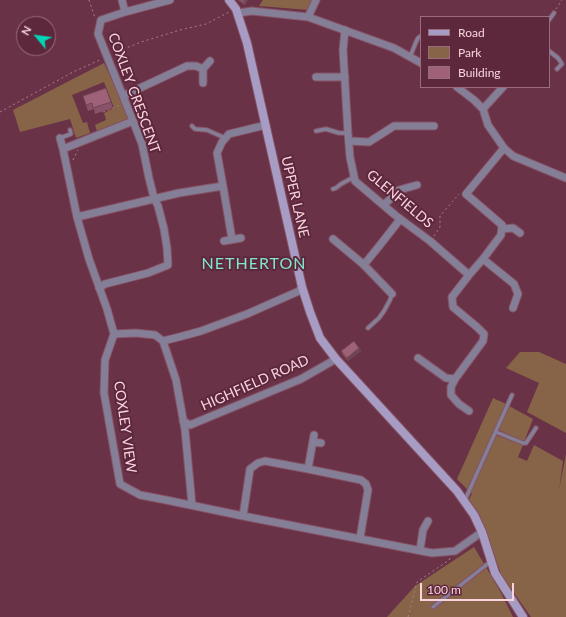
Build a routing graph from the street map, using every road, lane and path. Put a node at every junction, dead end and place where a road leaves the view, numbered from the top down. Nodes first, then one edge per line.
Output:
1 (89, 0) edge
2 (122, 0) edge
3 (170, 0) edge
4 (229, 0) edge
5 (316, 0) edge
6 (562, 0) edge
7 (237, 11) junction
8 (125, 12) junction
9 (554, 13) joint
10 (308, 17) junction
11 (95, 18) dead end
12 (550, 19) edge
13 (345, 30) junction
14 (420, 37) edge
15 (550, 53) edge
16 (106, 57) junction
17 (410, 57) junction
18 (210, 61) dead end
19 (420, 62) edge
20 (203, 69) junction
21 (557, 69) dead end
22 (316, 77) dead end
23 (345, 77) junction
24 (203, 83) dead end
25 (458, 88) edge
26 (502, 88) edge
27 (124, 99) junction
28 (482, 110) junction
29 (0, 112) edge
30 (103, 112) edge
31 (133, 121) junction
32 (266, 125) junction
33 (192, 126) dead end
34 (434, 126) dead end
35 (70, 130) dead end
36 (316, 131) dead end
37 (348, 133) junction
38 (60, 138) joint
39 (225, 138) junction
40 (83, 141) junction
41 (349, 141) junction
42 (504, 148) junction
43 (63, 149) junction
44 (67, 169) junction
45 (354, 177) junction
46 (566, 178) edge
47 (417, 184) dead end
48 (223, 186) junction
49 (333, 189) dead end
50 (466, 194) junction
51 (154, 198) junction
52 (384, 205) junction
53 (78, 217) junction
54 (399, 218) junction
55 (502, 229) junction
56 (520, 233) dead end
57 (241, 238) dead end
58 (333, 239) dead end
59 (232, 240) junction
60 (224, 241) dead end
61 (430, 241) junction
62 (483, 259) junction
63 (363, 264) junction
64 (469, 275) junction
65 (302, 287) junction
66 (99, 288) junction
67 (392, 294) joint
68 (513, 308) dead end
69 (368, 328) dead end
70 (114, 334) junction
71 (163, 341) junction
72 (418, 358) dead end
73 (336, 359) junction
74 (455, 379) junction
75 (512, 395) dead end
76 (469, 411) dead end
77 (183, 421) junction
78 (536, 428) dead end
79 (496, 432) junction
80 (321, 443) dead end
81 (308, 469) junction
82 (465, 501) junction
83 (192, 505) junction
84 (243, 516) junction
85 (428, 521) dead end
86 (482, 532) junction
87 (360, 538) junction
88 (420, 550) junction
89 (455, 551) junction
90 (492, 561) junction
91 (433, 607) dead end
92 (408, 617) edge
93 (522, 617) edge

1 - 11 path
2 - 8 street, COXLEY CRESCENT
3 - 8 street, COXLEY CRESCENT
4 - 7 main road
5 - 10 street
6 - 9 path
7 - 10 street
7 - 16 path
7 - 32 main road, UPPER LANE
8 - 16 street, COXLEY CRESCENT
9 - 12 lane
10 - 13 street
13 - 17 street
13 - 23 street, GLENFIELDS
14 - 17 lane
15 - 21 lane
16 - 27 street, COXLEY CRESCENT
16 - 29 path
17 - 19 street
18 - 20 street
20 - 24 street
20 - 27 street
22 - 23 street
23 - 37 street, GLENFIELDS
25 - 28 street
26 - 28 street
27 - 30 path
27 - 31 street, COXLEY CRESCENT
28 - 42 street
31 - 40 street
31 - 51 street, COXLEY CRESCENT
32 - 39 street
32 - 65 main road, UPPER LANE
33 - 39 lane
34 - 41 street
35 - 38 lane
36 - 37 lane
37 - 41 street, GLENFIELDS
38 - 43 street
39 - 48 street
40 - 43 street
40 - 44 path
41 - 45 street, GLENFIELDS
42 - 46 street
42 - 50 street
43 - 44 street
44 - 53 street
45 - 49 lane
45 - 52 street, GLENFIELDS
47 - 52 street
48 - 51 street
48 - 59 street
50 - 55 street
50 - 61 path
51 - 53 street
51 - 66 street, COXLEY CRESCENT
52 - 54 street, GLENFIELDS
53 - 66 street
54 - 61 street, GLENFIELDS
54 - 63 street
55 - 56 street
55 - 62 street
57 - 59 street
58 - 63 street
59 - 60 street
61 - 64 street, GLENFIELDS
62 - 64 street
62 - 68 street
63 - 67 street
64 - 74 street
65 - 71 street
65 - 73 main road, UPPER LANE
66 - 70 street
67 - 69 lane
70 - 71 street
70 - 83 street, COXLEY VIEW
71 - 77 street
72 - 74 street
73 - 77 street, HIGHFIELD ROAD
73 - 82 main road, UPPER LANE
74 - 76 street
75 - 79 lane
77 - 83 street
78 - 79 lane
79 - 82 lane
80 - 81 street
81 - 84 street
81 - 87 street
82 - 86 main road, UPPER LANE
83 - 84 street, COXLEY VIEW
84 - 87 street, COXLEY VIEW
85 - 88 street
86 - 89 street
86 - 90 main road, UPPER LANE
87 - 88 street, COXLEY VIEW
88 - 89 street, COXLEY VIEW
89 - 92 path
90 - 91 lane
90 - 93 main road, UPPER LANE

